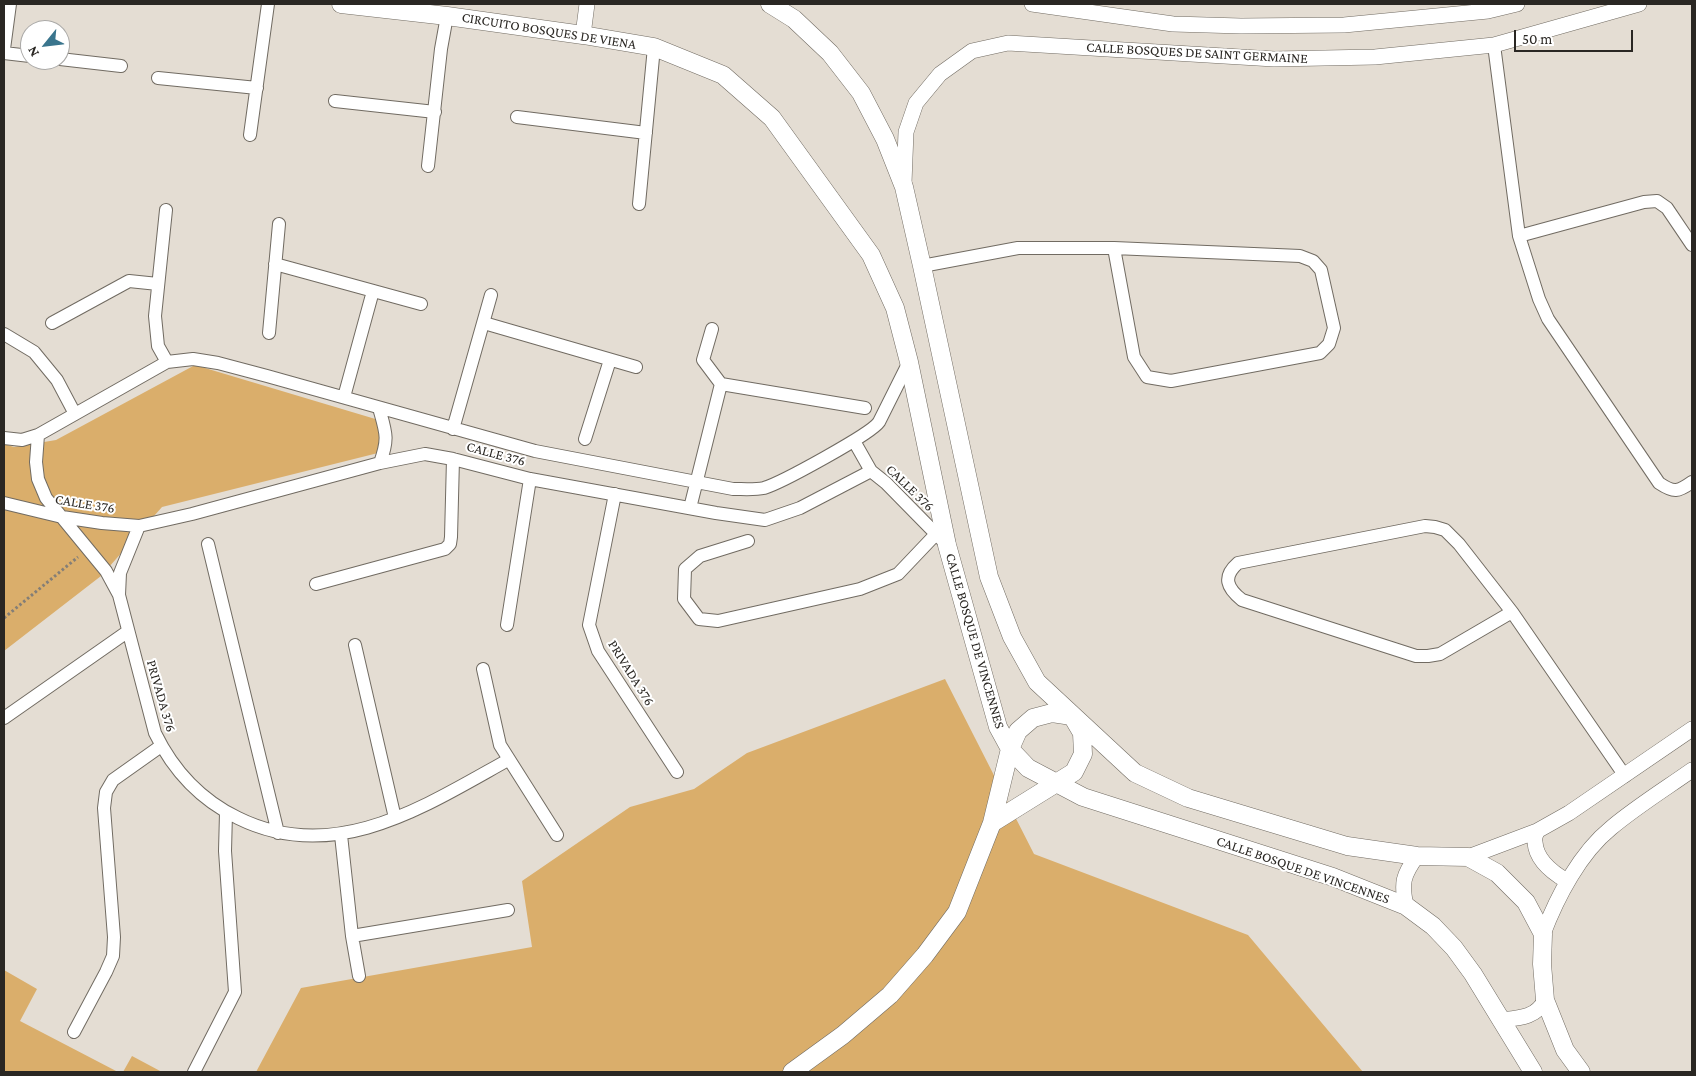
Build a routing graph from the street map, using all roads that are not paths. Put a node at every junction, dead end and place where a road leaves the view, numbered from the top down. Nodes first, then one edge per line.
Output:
1 (10, 4) edge
2 (268, 4) edge
3 (341, 4) edge
4 (587, 4) edge
5 (770, 4) edge
6 (1032, 4) edge
7 (1517, 4) edge
8 (1639, 4) edge
9 (448, 16) junction
10 (583, 35) junction
11 (1494, 45) junction
12 (654, 47) junction
13 (4, 49) edge
14 (4, 53) edge
15 (20, 55) edge
16 (70, 61) edge
17 (121, 66) dead end
18 (723, 75) joint
19 (158, 78) dead end
20 (257, 88) junction
21 (335, 101) dead end
22 (435, 112) junction
23 (517, 117) dead end
24 (646, 133) junction
25 (250, 135) dead end
26 (428, 166) dead end
27 (904, 188) junction
28 (639, 204) dead end
29 (166, 210) dead end
30 (279, 224) dead end
31 (1519, 236) junction
32 (1692, 245) edge
33 (1114, 248) junction
34 (275, 264) junction
35 (922, 266) junction
36 (158, 284) junction
37 (373, 291) junction
38 (491, 296) dead end
39 (420, 304) dead end
40 (52, 323) dead end
41 (484, 323) junction
42 (712, 329) dead end
43 (269, 333) dead end
44 (4, 334) edge
45 (610, 360) junction
46 (167, 362) junction
47 (909, 362) junction
48 (636, 367) dead end
49 (721, 384) junction
50 (344, 397) junction
51 (379, 408) junction
52 (865, 408) dead end
53 (75, 414) junction
54 (453, 429) junction
55 (38, 435) junction
56 (4, 438) edge
57 (585, 439) dead end
58 (854, 441) junction
59 (452, 459) junction
60 (380, 463) junction
61 (871, 471) junction
62 (530, 479) junction
63 (1692, 482) edge
64 (696, 483) junction
65 (615, 494) junction
66 (4, 503) edge
67 (690, 508) junction
68 (62, 517) junction
69 (139, 526) junction
70 (941, 539) junction
71 (748, 541) dead end
72 (208, 544) dead end
73 (316, 584) dead end
74 (119, 595) junction
75 (1512, 612) junction
76 (507, 625) dead end
77 (127, 632) junction
78 (355, 645) dead end
79 (483, 669) dead end
80 (1072, 716) junction
81 (4, 718) edge
82 (1692, 729) edge
83 (161, 746) junction
84 (1010, 749) junction
85 (508, 760) junction
86 (1692, 770) edge
87 (677, 772) dead end
88 (1625, 776) junction
89 (1056, 782) junction
90 (226, 812) junction
91 (395, 818) junction
92 (992, 823) junction
93 (1537, 830) junction
94 (278, 833) junction
95 (341, 835) junction
96 (557, 835) dead end
97 (1417, 856) junction
98 (1468, 857) junction
99 (1567, 881) junction
100 (1406, 906) junction
101 (508, 910) dead end
102 (1543, 934) junction
103 (352, 936) junction
104 (359, 976) dead end
105 (1545, 1000) junction
106 (1500, 1020) junction
107 (74, 1032) dead end
108 (194, 1072) edge
109 (792, 1072) edge
110 (1533, 1072) edge
111 (1581, 1072) edge

1 - 13 street
2 - 20 street
3 - 9 main road, CIRCUITO BOSQUES DE VIENA
4 - 10 street
5 - 27 main road
6 - 7 street, CALLE BOSQUES DE SAINT GERMAINE
8 - 11 street, CALLE BOSQUES DE SAINT GERMAINE
9 - 10 main road, CIRCUITO BOSQUES DE VIENA
9 - 22 street
10 - 12 main road, CIRCUITO BOSQUES DE VIENA
11 - 27 street, CALLE BOSQUES DE SAINT GERMAINE
11 - 31 street
12 - 18 main road, CIRCUITO BOSQUES DE VIENA
12 - 24 street
14 - 15 street
16 - 17 street
18 - 47 main road, CALLE BOSQUE DE VINCENNES
19 - 20 street
20 - 25 street
21 - 22 street
22 - 26 street
23 - 24 street
24 - 28 street
27 - 35 main road
29 - 36 street
30 - 34 street
31 - 32 street
31 - 63 street
33 - 33 street
33 - 35 street
34 - 37 street
34 - 43 street
35 - 80 main road
36 - 40 street
36 - 46 street
37 - 39 street
37 - 50 street
38 - 41 street
41 - 45 street
41 - 54 street
42 - 49 street
44 - 53 street
45 - 48 street
45 - 57 street
46 - 50 street, CALLE 376
46 - 53 street, CALLE 376
47 - 58 street, CALLE 376
47 - 70 main road, CALLE BOSQUE DE VINCENNES
49 - 52 street
49 - 64 street
50 - 51 street, CALLE 376
51 - 54 street, CALLE 376
51 - 60 street
53 - 55 street, CALLE 376
54 - 64 street, CALLE 376
55 - 56 street, CALLE 376
55 - 68 street
58 - 61 street
58 - 64 street, CALLE 376
59 - 60 street, CALLE 376
59 - 62 street, CALLE 376
59 - 73 street
60 - 69 street, CALLE 376
61 - 67 street, CALLE 376
61 - 70 street, CALLE 376
62 - 65 street, CALLE 376
62 - 76 street
64 - 67 street
65 - 67 street, CALLE 376
65 - 87 street, PRIVADA 376
66 - 68 street, CALLE 376
68 - 69 street, CALLE 376
68 - 74 street
69 - 74 street
70 - 71 street
70 - 84 main road, CALLE BOSQUE DE VINCENNES
72 - 94 street
74 - 77 street, PRIVADA 376
75 - 75 street
75 - 88 street
77 - 81 street
77 - 83 street, PRIVADA 376
78 - 91 street
79 - 85 street
80 - 84 main road
80 - 89 main road
80 - 97 main road
82 - 88 street
83 - 90 street, PRIVADA 376
83 - 107 street
84 - 89 main road, CALLE BOSQUE DE VINCENNES
84 - 92 main road
85 - 91 street, PRIVADA 376
85 - 96 street
86 - 99 street
88 - 93 street
89 - 92 main road
89 - 100 main road, CALLE BOSQUE DE VINCENNES
90 - 94 street, PRIVADA 376
90 - 108 street
91 - 95 street, PRIVADA 376
92 - 109 main road
93 - 98 street
93 - 99 street
94 - 95 street, PRIVADA 376
95 - 103 street
97 - 98 main road
97 - 100 street
98 - 102 main road
99 - 102 street
100 - 106 main road, CALLE BOSQUE DE VINCENNES
101 - 103 street
102 - 105 main road
103 - 104 street
105 - 106 street
105 - 111 main road
106 - 110 main road, CALLE BOSQUE DE VINCENNES

